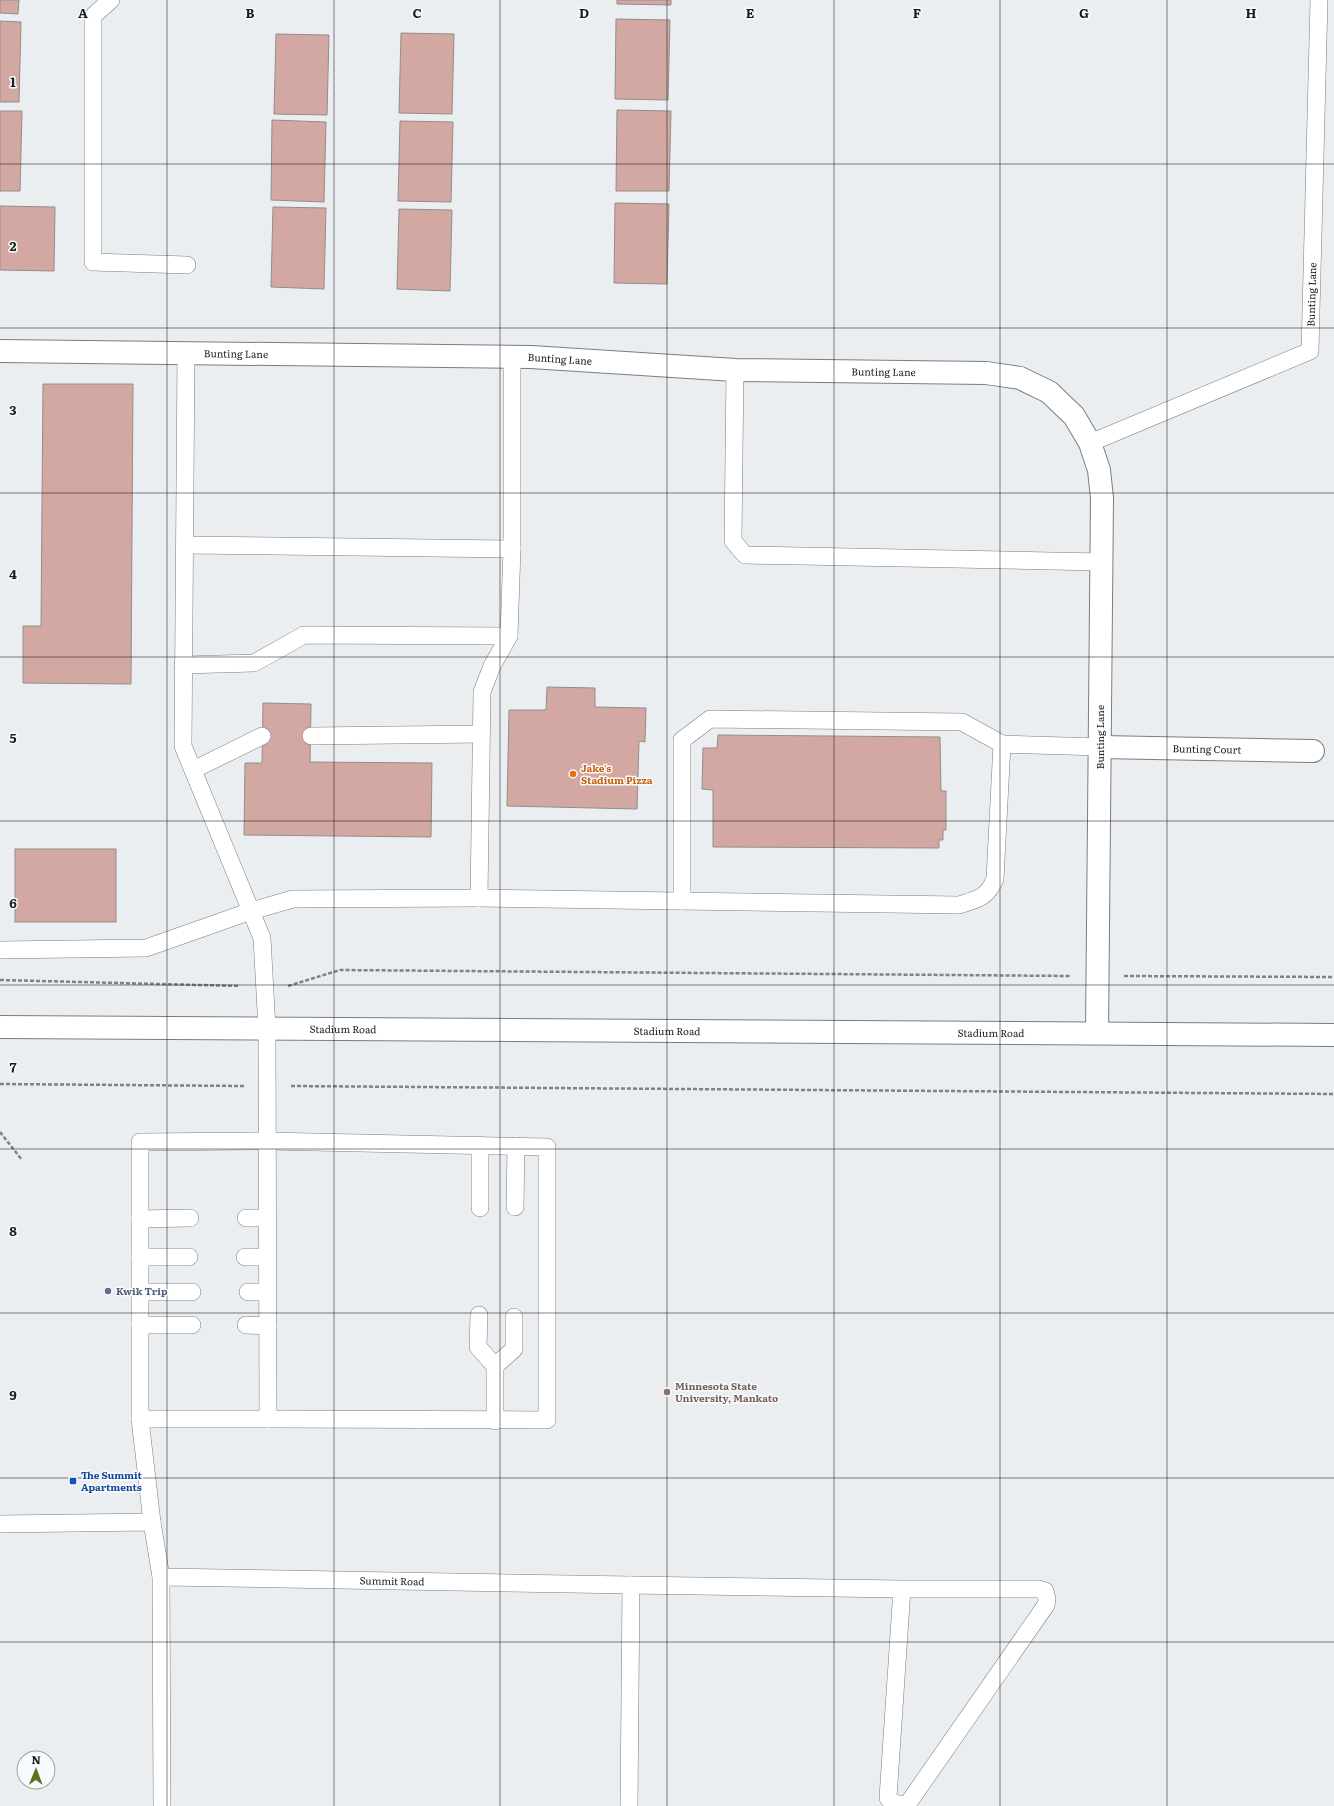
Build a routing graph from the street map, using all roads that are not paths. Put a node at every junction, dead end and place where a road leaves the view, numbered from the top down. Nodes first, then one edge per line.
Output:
1 (112, 0) edge
2 (1319, 0) edge
3 (187, 265) dead end
4 (0, 351) edge
5 (186, 353) junction
6 (512, 357) junction
7 (735, 370) junction
8 (1090, 443) junction
9 (185, 545) junction
10 (512, 549) junction
11 (1101, 562) junction
12 (509, 636) junction
13 (183, 665) junction
14 (481, 734) junction
15 (262, 736) dead end
16 (310, 736) dead end
17 (1002, 744) junction
18 (1100, 747) junction
19 (1313, 751) dead end
20 (193, 770) junction
21 (479, 898) junction
22 (682, 901) junction
23 (251, 911) junction
24 (0, 950) edge
25 (0, 1027) edge
26 (266, 1029) junction
27 (1097, 1033) junction
28 (1334, 1035) edge
29 (267, 1141) junction
30 (480, 1146) junction
31 (516, 1146) junction
32 (515, 1207) dead end
33 (480, 1208) dead end
34 (190, 1218) dead end
35 (246, 1218) dead end
36 (267, 1218) junction
37 (140, 1219) junction
38 (140, 1257) junction
39 (189, 1257) dead end
40 (245, 1257) dead end
41 (267, 1258) junction
42 (140, 1292) junction
43 (192, 1292) dead end
44 (248, 1292) dead end
45 (267, 1292) junction
46 (479, 1315) dead end
47 (514, 1317) dead end
48 (140, 1325) junction
49 (192, 1325) dead end
50 (246, 1325) dead end
51 (268, 1326) junction
52 (495, 1366) junction
53 (140, 1419) junction
54 (268, 1419) junction
55 (495, 1421) junction
56 (152, 1522) junction
57 (0, 1524) edge
58 (161, 1577) junction
59 (631, 1585) junction
60 (902, 1589) junction
61 (162, 1806) edge
62 (629, 1806) edge

1 - 3 lane
2 - 8 lane, Bunting Lane
4 - 5 street, Bunting Lane
5 - 6 street, Bunting Lane
5 - 9 lane
6 - 7 street, Bunting Lane
6 - 10 lane
7 - 8 street, Bunting Lane
7 - 11 lane
8 - 11 street, Bunting Lane
9 - 10 lane
9 - 13 lane
10 - 12 lane
11 - 18 street, Bunting Lane
12 - 13 lane
12 - 14 lane
13 - 20 lane
14 - 16 lane
14 - 21 lane
15 - 20 lane
17 - 18 lane
17 - 22 lane
17 - 22 lane
18 - 19 street, Bunting Court
18 - 27 street, Bunting Lane
20 - 23 lane
21 - 22 lane
21 - 23 lane
23 - 24 lane
23 - 26 lane
25 - 26 street, Stadium Road
26 - 27 street, Stadium Road
26 - 29 lane
27 - 28 street, Stadium Road
29 - 30 lane
29 - 36 lane
29 - 37 lane
30 - 31 lane
30 - 33 lane
31 - 32 lane
31 - 55 lane
34 - 37 lane
35 - 36 lane
36 - 41 lane
37 - 38 lane
38 - 39 lane
38 - 42 lane
40 - 41 lane
41 - 45 lane
42 - 43 lane
42 - 48 lane
44 - 45 lane
45 - 51 lane
46 - 52 lane
47 - 52 lane
48 - 49 lane
48 - 53 lane
50 - 51 lane
51 - 54 lane
52 - 55 lane
53 - 54 lane
53 - 56 lane
54 - 55 lane
56 - 57 lane
56 - 58 lane
58 - 59 lane, Summit Road
58 - 61 lane
59 - 60 lane, Summit Road
59 - 62 lane
60 - 60 lane, Summit Road

